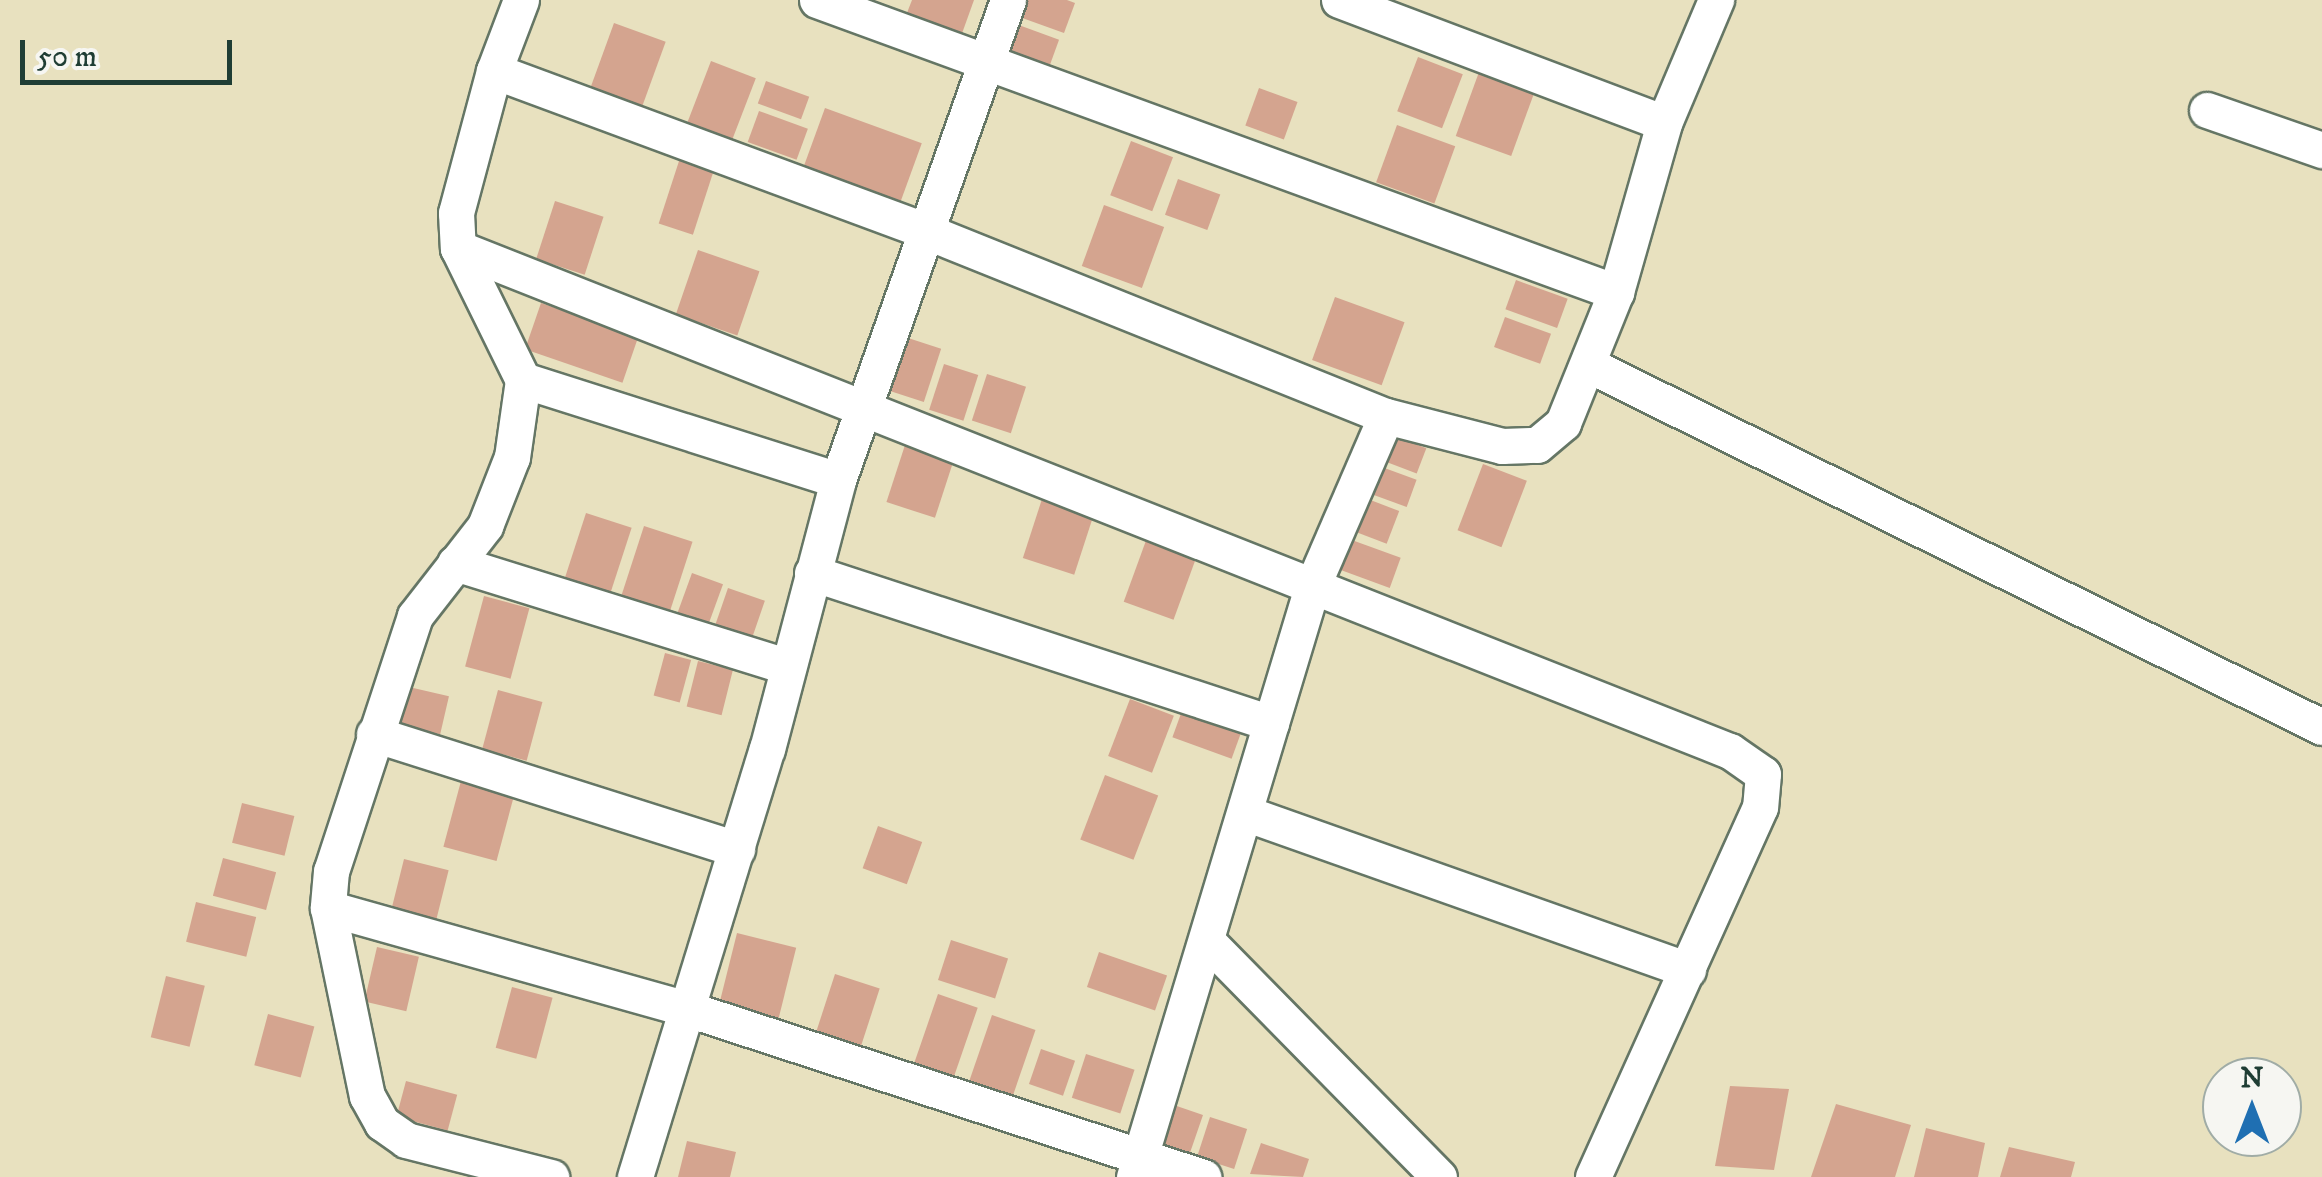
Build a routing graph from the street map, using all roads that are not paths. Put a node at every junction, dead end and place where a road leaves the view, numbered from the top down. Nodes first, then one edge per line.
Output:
1 (522, 0) edge
2 (817, 0) edge
3 (1008, 0) edge
4 (1339, 0) edge
5 (1716, 0) edge
6 (984, 64) junction
7 (494, 70) junction
8 (2207, 110) dead end
9 (1664, 123) junction
10 (2322, 150) edge
11 (923, 230) junction
12 (458, 248) junction
13 (1616, 292) junction
14 (1591, 366) junction
15 (523, 380) junction
16 (864, 404) junction
17 (1386, 416) junction
18 (838, 480) junction
19 (455, 562) junction
20 (812, 574) junction
21 (1312, 586) junction
22 (788, 667) junction
23 (1271, 723) junction
24 (2322, 727) edge
25 (374, 734) junction
26 (1245, 813) junction
27 (738, 849) junction
28 (328, 908) junction
29 (1207, 940) junction
30 (1688, 970) junction
31 (690, 1010) junction
32 (461, 1166) edge
33 (1137, 1169) edge
34 (1435, 1176) edge
35 (551, 1177) edge
36 (635, 1177) edge
37 (1203, 1177) edge
38 (1593, 1177) edge

1 - 7 street
2 - 6 street
3 - 6 street
4 - 9 street
5 - 9 street
6 - 11 street
6 - 13 street
7 - 11 street
7 - 12 street
8 - 10 street
9 - 13 street
11 - 16 street
11 - 17 street
12 - 15 street
12 - 16 street
13 - 14 street
14 - 17 street
14 - 24 street
15 - 18 street
15 - 19 street
16 - 18 street
16 - 21 street
17 - 21 street
18 - 20 street
19 - 22 street
19 - 25 street
20 - 22 street
20 - 23 street
21 - 23 street
21 - 30 street
22 - 27 street
23 - 26 street
25 - 27 street
25 - 28 street
26 - 29 street
26 - 30 street
27 - 31 street
28 - 31 street
28 - 32 street
29 - 33 street
29 - 34 street
30 - 38 street
31 - 33 street
31 - 36 street
32 - 35 street
33 - 37 street

